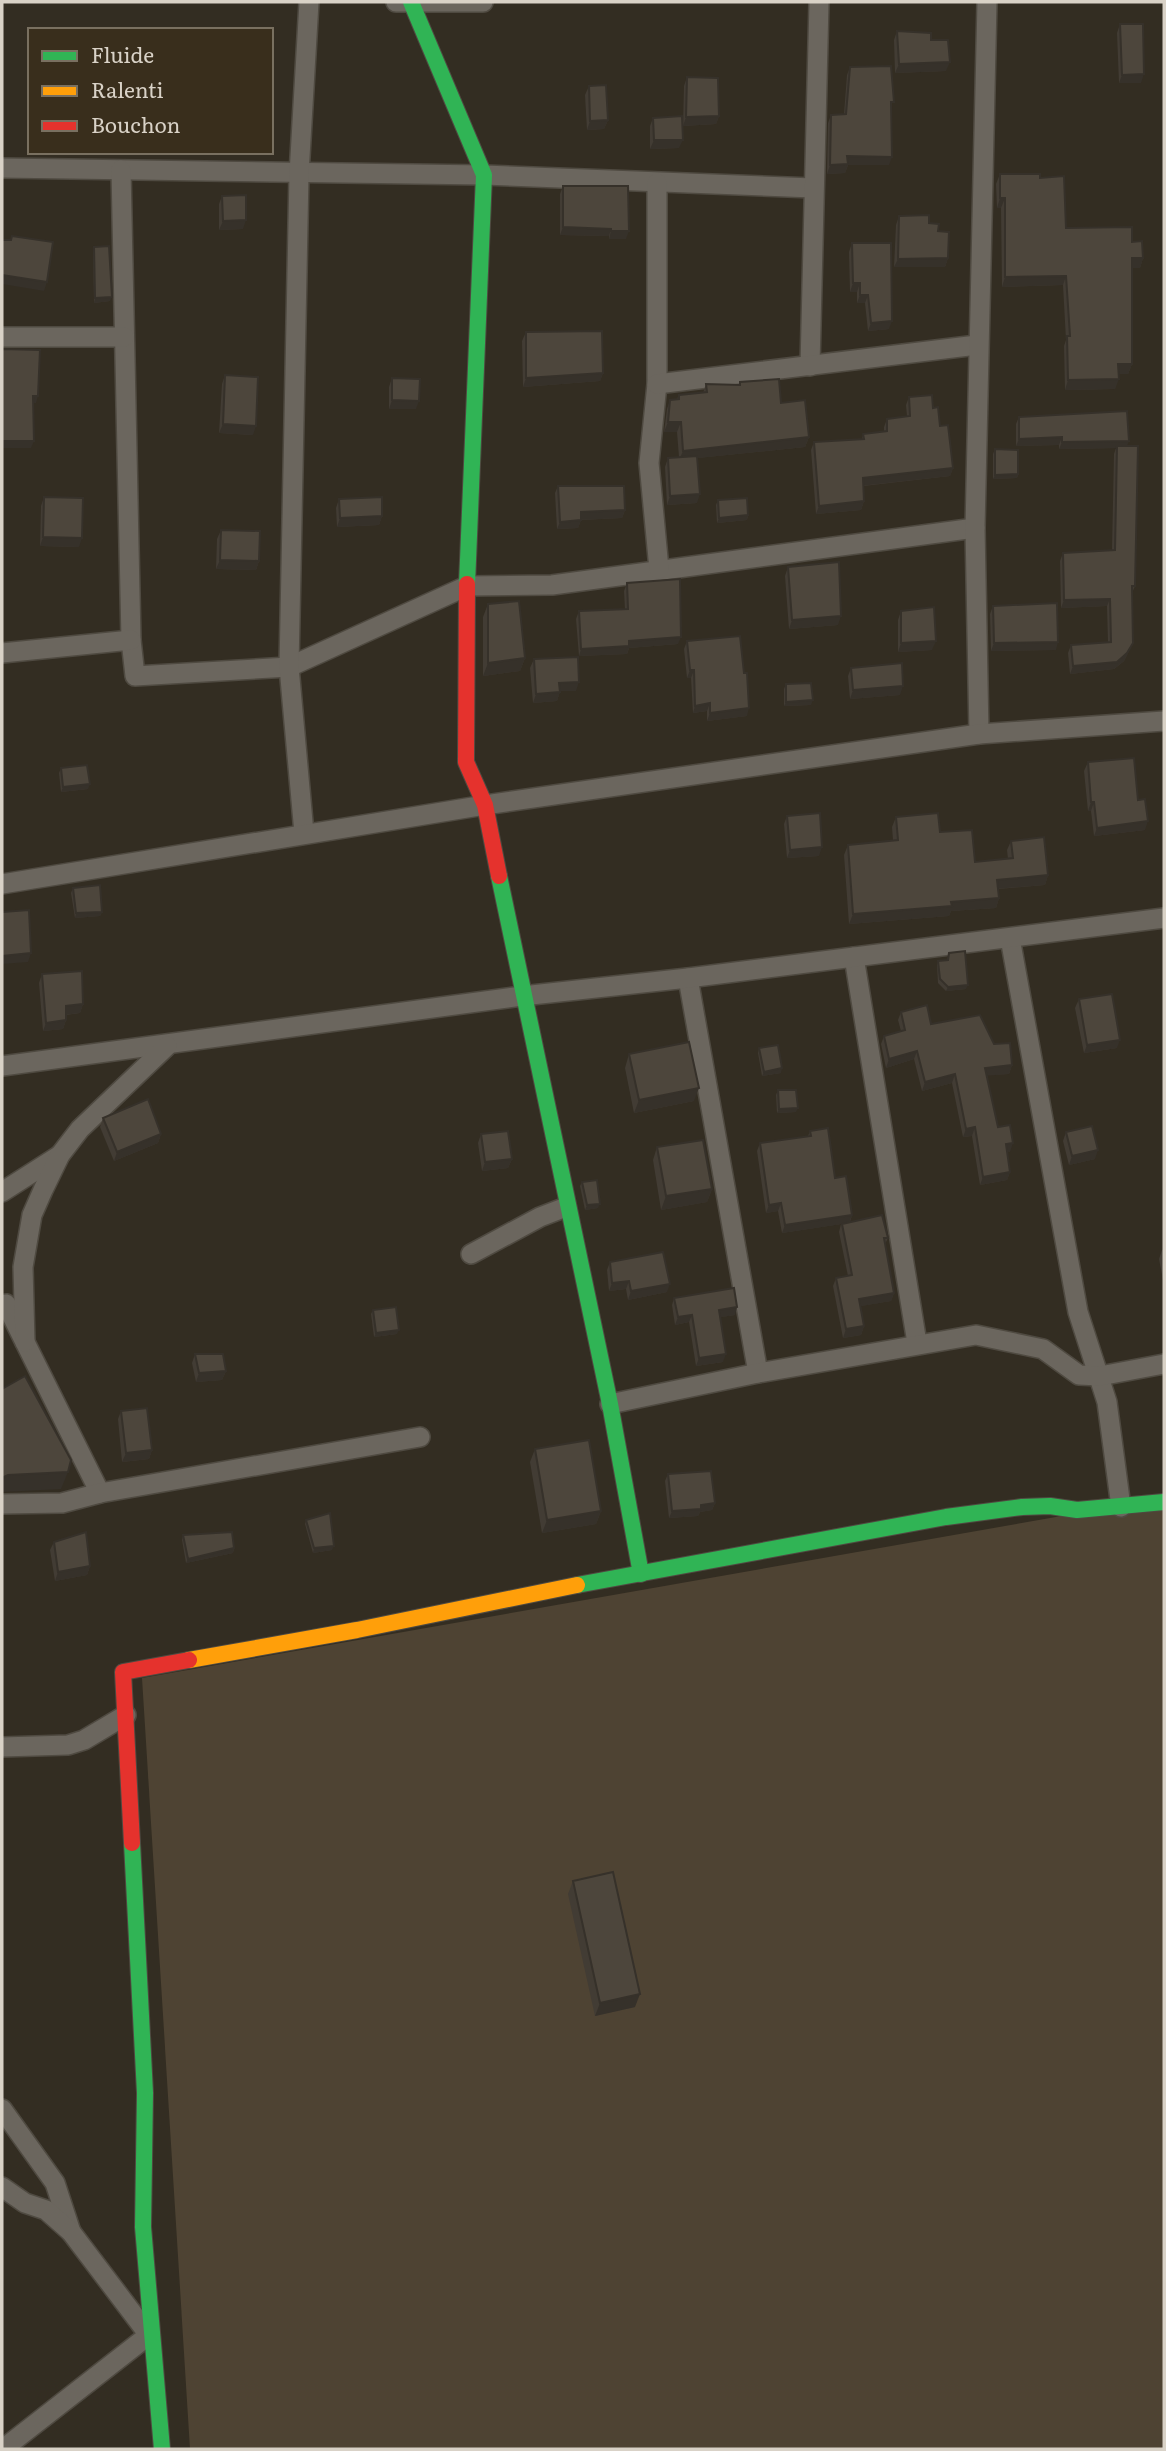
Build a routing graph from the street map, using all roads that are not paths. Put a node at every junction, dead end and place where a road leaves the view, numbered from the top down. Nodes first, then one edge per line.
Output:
1 (309, 2) edge
2 (396, 2) edge
3 (411, 2) edge
4 (482, 2) edge
5 (818, 2) edge
6 (987, 2) edge
7 (2, 168) edge
8 (121, 170) junction
9 (299, 174) junction
10 (484, 175) junction
11 (657, 183) junction
12 (813, 188) junction
13 (2, 337) edge
14 (124, 337) junction
15 (977, 345) junction
16 (810, 366) junction
17 (657, 384) junction
18 (975, 528) junction
19 (659, 569) junction
20 (467, 586) junction
21 (131, 640) junction
22 (2, 653) edge
23 (289, 667) junction
24 (1164, 721) edge
25 (979, 734) junction
26 (485, 805) junction
27 (304, 833) junction
28 (2, 884) edge
29 (1164, 918) edge
30 (1010, 938) junction
31 (854, 957) junction
32 (688, 978) junction
33 (522, 996) junction
34 (167, 1045) junction
35 (2, 1066) edge
36 (60, 1154) junction
37 (2, 1192) edge
38 (566, 1207) junction
39 (471, 1254) dead end
40 (2, 1307) edge
41 (25, 1342) junction
42 (917, 1343) junction
43 (1164, 1364) edge
44 (758, 1373) junction
45 (1100, 1376) junction
46 (610, 1404) junction
47 (420, 1437) dead end
48 (100, 1493) junction
49 (1164, 1502) edge
50 (2, 1504) edge
51 (1121, 1507) junction
52 (641, 1574) junction
53 (126, 1715) junction
54 (2, 1746) edge
55 (2, 2109) edge
56 (2, 2187) edge
57 (71, 2232) junction
58 (149, 2335) junction
59 (2, 2449) edge
60 (162, 2449) edge

1 - 9 street
2 - 3 street
3 - 4 street
3 - 10 street
5 - 12 street
6 - 15 street
7 - 8 street
8 - 9 street
8 - 14 street
9 - 10 street
9 - 23 street
10 - 11 street
10 - 20 street
11 - 12 street
11 - 17 street
12 - 16 street
13 - 14 street
14 - 21 street
15 - 16 street
15 - 18 street
16 - 17 street
17 - 19 street
18 - 19 street
18 - 25 street
19 - 20 street
20 - 23 street
20 - 26 street
21 - 22 street
21 - 23 street
23 - 27 street
24 - 25 street
25 - 26 street
26 - 27 street
26 - 33 street
27 - 28 street
29 - 30 street
30 - 31 street
30 - 45 street
31 - 32 street
31 - 42 street
32 - 33 street
32 - 44 street
33 - 34 street
33 - 38 street
34 - 35 street
34 - 36 street
36 - 37 street
36 - 41 street
38 - 39 street
38 - 46 street
40 - 41 street
41 - 48 street
42 - 44 street
42 - 45 street
43 - 45 street
44 - 46 street
45 - 51 street
46 - 52 street
47 - 48 street
48 - 50 street
49 - 51 street
51 - 52 street
52 - 53 street
53 - 54 street
53 - 58 street
55 - 57 street
56 - 57 street
57 - 58 street
58 - 59 street
58 - 60 street

